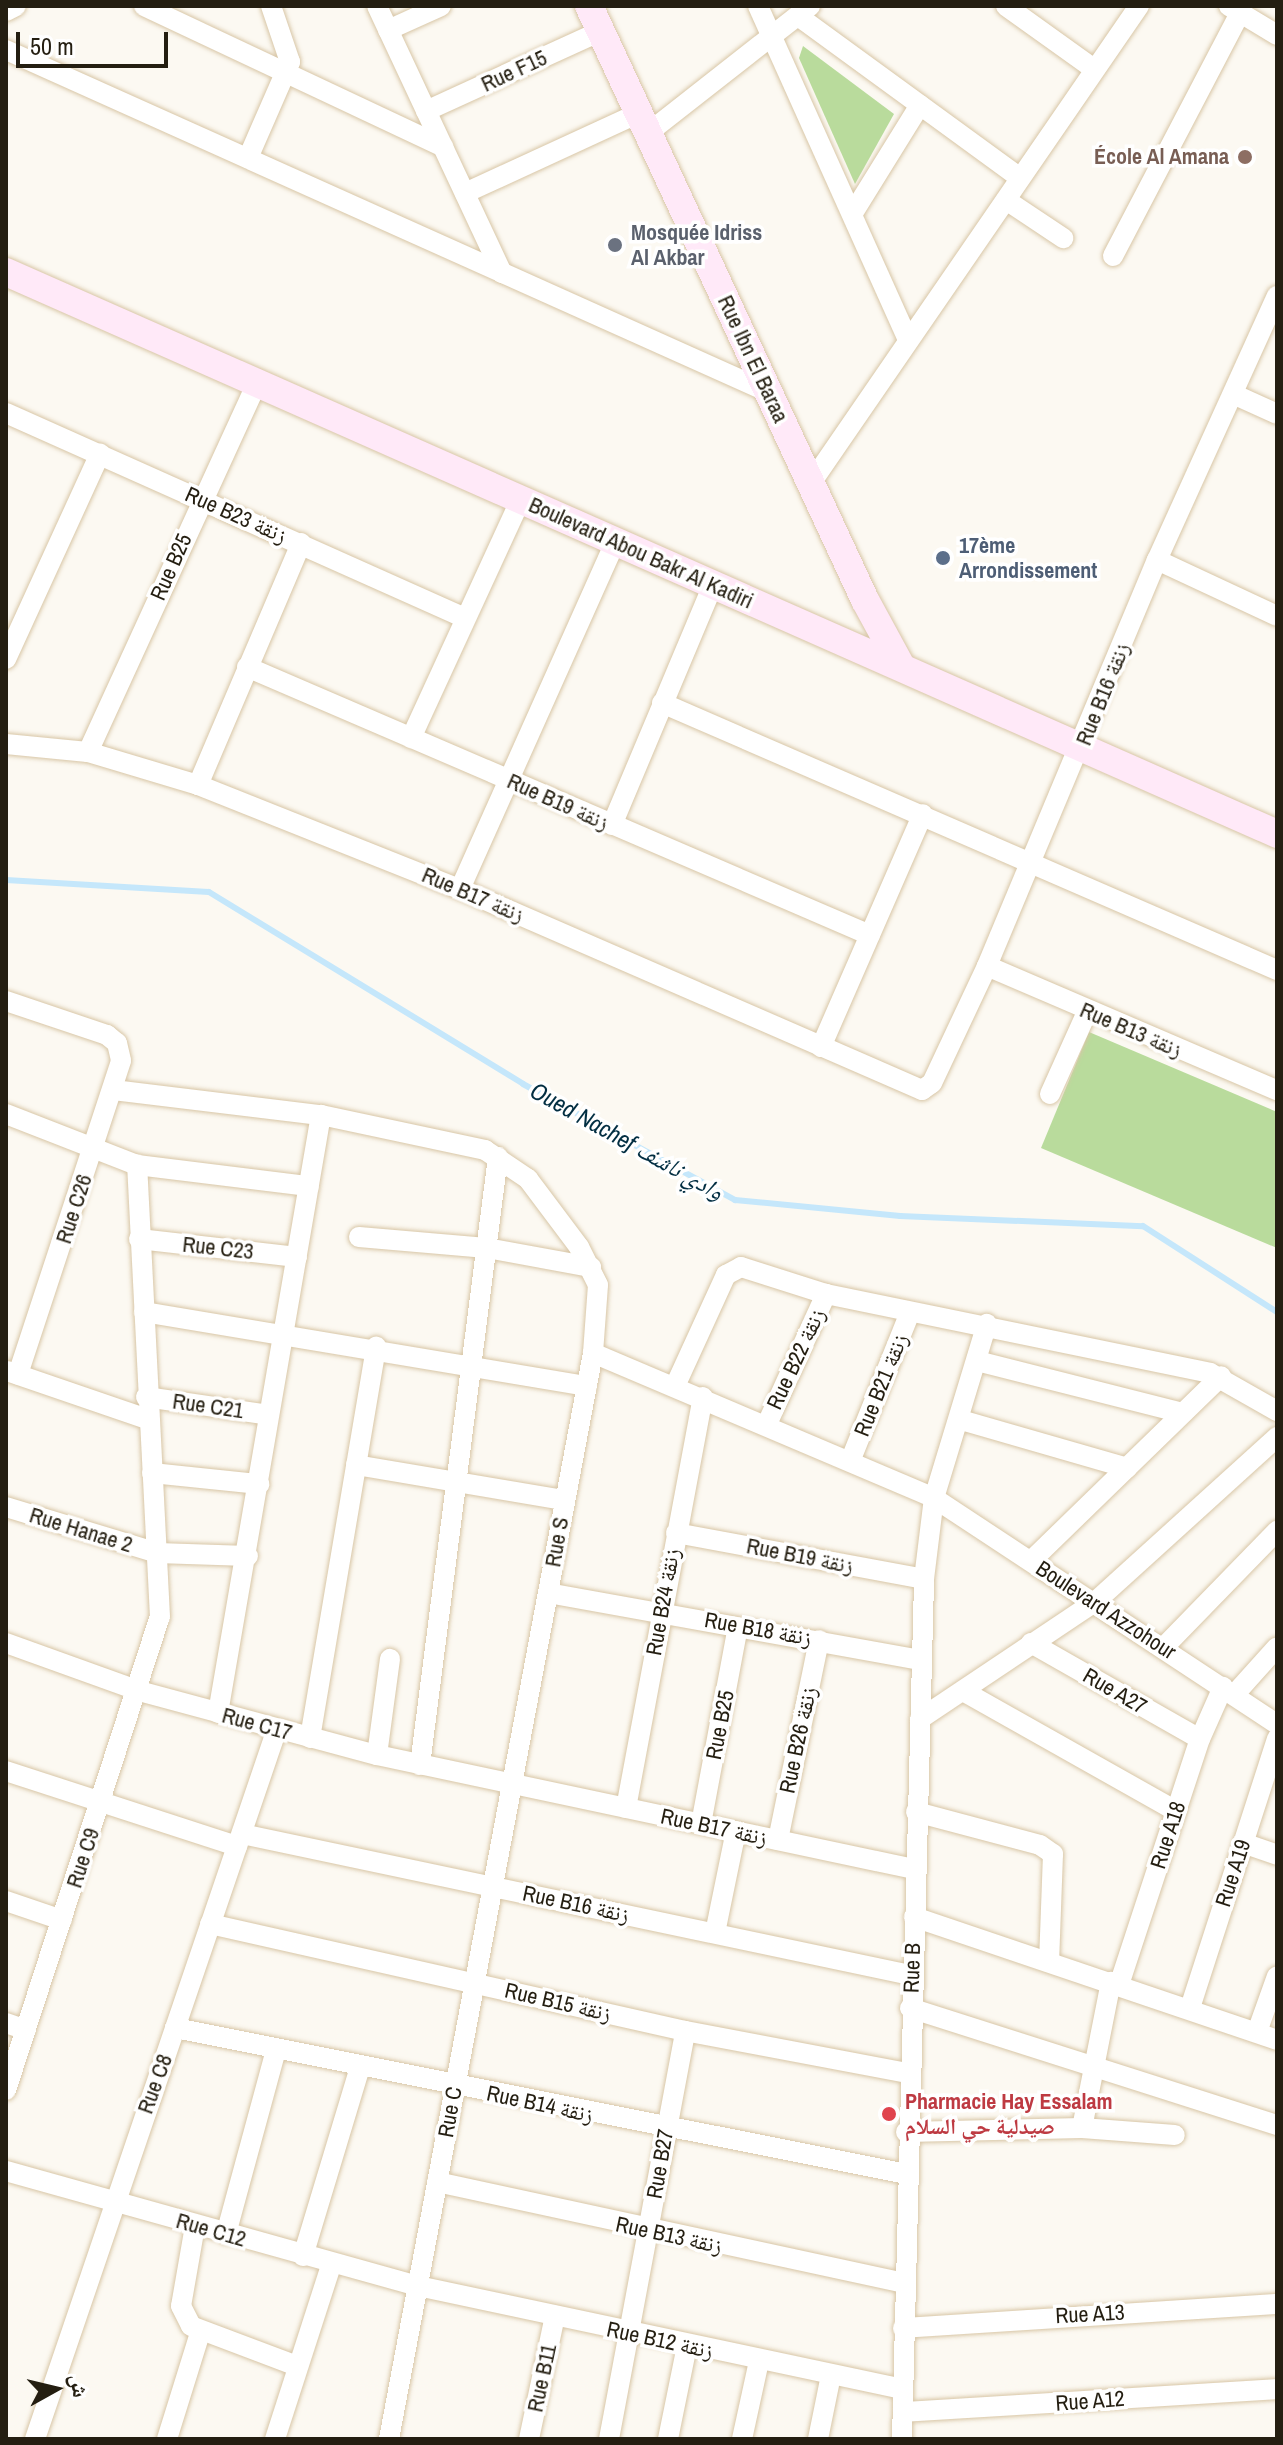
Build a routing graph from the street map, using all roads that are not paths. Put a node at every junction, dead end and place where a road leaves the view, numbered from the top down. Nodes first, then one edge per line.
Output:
1 (16, 6) edge
2 (144, 6) edge
3 (271, 6) edge
4 (377, 6) edge
5 (441, 6) edge
6 (758, 6) edge
7 (1006, 6) edge
8 (1139, 6) edge
9 (1234, 10) edge
10 (6, 11) edge
11 (804, 11) edge
12 (595, 19) edge
13 (388, 30) junction
14 (1277, 35) edge
15 (771, 36) junction
16 (6, 50) edge
17 (1094, 69) junction
18 (288, 71) junction
19 (920, 105) junction
20 (426, 111) junction
21 (644, 123) junction
22 (444, 147) junction
23 (248, 158) junction
24 (1019, 177) junction
25 (465, 193) junction
26 (1006, 200) junction
27 (853, 213) junction
28 (1063, 238) dead end
29 (1113, 256) dead end
30 (6, 272) edge
31 (502, 273) junction
32 (1277, 296) edge
33 (908, 339) junction
34 (257, 383) junction
35 (768, 392) junction
36 (1233, 394) junction
37 (6, 413) edge
38 (1277, 414) edge
39 (100, 454) junction
40 (811, 483) junction
41 (202, 499) junction
42 (520, 501) junction
43 (301, 543) junction
44 (614, 545) junction
45 (1157, 560) junction
46 (713, 585) junction
47 (1277, 616) edge
48 (465, 618) junction
49 (6, 659) edge
50 (901, 666) junction
51 (247, 667) junction
52 (662, 703) junction
53 (411, 738) junction
54 (6, 744) edge
55 (1083, 745) junction
56 (88, 752) junction
57 (510, 781) junction
58 (198, 785) junction
59 (923, 814) junction
60 (612, 825) junction
61 (1277, 834) edge
62 (1032, 864) junction
63 (460, 889) junction
64 (870, 935) junction
65 (987, 966) junction
66 (1277, 970) edge
67 (6, 1001) edge
68 (1087, 1012) junction
69 (821, 1047) junction
70 (926, 1088) joint
71 (113, 1090) junction
72 (1277, 1090) edge
73 (1050, 1094) dead end
74 (6, 1114) edge
75 (321, 1115) junction
76 (94, 1148) junction
77 (498, 1157) junction
78 (137, 1165) junction
79 (309, 1186) junction
80 (359, 1237) dead end
81 (139, 1239) junction
82 (487, 1248) junction
83 (297, 1257) junction
84 (591, 1267) junction
85 (826, 1294) junction
86 (144, 1312) junction
87 (910, 1312) junction
88 (987, 1324) junction
89 (285, 1332) junction
90 (376, 1347) junction
91 (593, 1353) junction
92 (977, 1361) junction
93 (473, 1365) junction
94 (12, 1372) edge
95 (1221, 1376) junction
96 (676, 1384) junction
97 (587, 1386) junction
98 (146, 1397) junction
99 (703, 1397) junction
100 (1277, 1411) edge
101 (1183, 1413) junction
102 (269, 1415) junction
103 (147, 1419) junction
104 (961, 1420) junction
105 (767, 1424) junction
106 (1277, 1437) edge
107 (851, 1459) junction
108 (356, 1465) junction
109 (1127, 1468) junction
110 (152, 1473) junction
111 (459, 1482) junction
112 (259, 1484) junction
113 (934, 1498) junction
114 (564, 1500) junction
115 (6, 1507) edge
116 (1277, 1531) edge
117 (676, 1533) junction
118 (157, 1553) junction
119 (248, 1556) junction
120 (1031, 1561) junction
121 (924, 1579) junction
122 (548, 1593) junction
123 (1095, 1602) junction
124 (662, 1611) junction
125 (738, 1627) junction
126 (819, 1640) junction
127 (6, 1643) edge
128 (1031, 1643) junction
129 (1164, 1647) junction
130 (1277, 1647) edge
131 (390, 1659) dead end
132 (921, 1660) junction
133 (139, 1691) junction
134 (963, 1691) junction
135 (1229, 1691) junction
136 (218, 1713) junction
137 (920, 1719) junction
138 (1277, 1724) edge
139 (277, 1729) junction
140 (310, 1738) junction
141 (1200, 1739) junction
142 (1277, 1739) edge
143 (377, 1755) junction
144 (420, 1765) junction
145 (6, 1771) edge
146 (513, 1786) junction
147 (102, 1801) junction
148 (626, 1808) junction
149 (1176, 1811) junction
150 (916, 1812) junction
151 (701, 1824) junction
152 (736, 1831) junction
153 (240, 1840) junction
154 (778, 1840) junction
155 (1243, 1843) junction
156 (1277, 1855) edge
157 (914, 1869) junction
158 (495, 1888) junction
159 (6, 1901) edge
160 (914, 1917) junction
161 (62, 1920) junction
162 (210, 1924) junction
163 (715, 1933) junction
164 (1049, 1962) junction
165 (910, 1975) junction
166 (1277, 1976) edge
167 (474, 1983) junction
168 (1115, 1984) junction
169 (910, 2008) junction
170 (1190, 2008) junction
171 (6, 2023) edge
172 (175, 2028) junction
173 (26, 2030) junction
174 (685, 2031) junction
175 (1257, 2032) junction
176 (1277, 2040) edge
177 (276, 2050) junction
178 (1091, 2066) junction
179 (360, 2067) junction
180 (908, 2073) junction
181 (455, 2086) junction
182 (6, 2090) edge
183 (1277, 2125) edge
184 (1082, 2128) junction
185 (667, 2130) junction
186 (906, 2132) junction
187 (1175, 2135) dead end
188 (6, 2171) edge
189 (906, 2174) junction
190 (437, 2182) junction
191 (113, 2203) junction
192 (195, 2226) junction
193 (648, 2231) junction
194 (226, 2234) junction
195 (303, 2256) junction
196 (332, 2263) junction
197 (903, 2283) junction
198 (418, 2286) junction
199 (1277, 2304) edge
200 (555, 2316) junction
201 (903, 2328) junction
202 (200, 2333) junction
203 (629, 2333) junction
204 (687, 2346) junction
205 (759, 2361) junction
206 (297, 2366) junction
207 (831, 2375) junction
208 (903, 2389) junction
209 (1277, 2389) edge
210 (903, 2412) junction
211 (40, 2438) edge
212 (167, 2439) edge
213 (275, 2439) edge
214 (389, 2439) edge
215 (529, 2439) edge
216 (609, 2439) edge
217 (668, 2439) edge
218 (742, 2439) edge
219 (818, 2439) edge
220 (902, 2439) edge

1 - 10 street
2 - 18 street
3 - 18 street
4 - 13 street
5 - 13 street
6 - 15 street
7 - 17 street
8 - 17 street
9 - 14 street
9 - 29 street
11 - 15 street
11 - 19 street
12 - 20 street, Rue F15
12 - 21 main road, Rue Ibn El Baraa
13 - 20 street
15 - 21 street
15 - 27 street
16 - 23 street
17 - 24 street
18 - 22 street
18 - 23 street
19 - 24 street
19 - 27 street
20 - 22 street
21 - 25 street
21 - 35 main road, Rue Ibn El Baraa
22 - 25 street
23 - 31 street
24 - 26 street
25 - 31 street
26 - 28 street
26 - 33 street
27 - 33 street
30 - 34 main road, Boulevard Abou Bakr Al Kadiri
31 - 35 street
32 - 36 street, Rue B16 زنقة
33 - 40 street
34 - 41 street, Rue B25
34 - 42 main road, Boulevard Abou Bakr Al Kadiri
35 - 40 main road, Rue Ibn El Baraa
36 - 38 street
36 - 45 street, Rue B16 زنقة
37 - 39 street, Rue B23 زنقة
39 - 41 street, Rue B23 زنقة
39 - 49 street
40 - 50 main road, Rue Ibn El Baraa
41 - 43 street, Rue B23 زنقة
41 - 56 street, Rue B25
42 - 44 main road, Boulevard Abou Bakr Al Kadiri
42 - 48 street
43 - 48 street, Rue B23 زنقة
43 - 51 street
44 - 46 main road, Boulevard Abou Bakr Al Kadiri
44 - 57 street
45 - 47 street
45 - 55 street, Rue B16 زنقة
46 - 50 main road, Boulevard Abou Bakr Al Kadiri
46 - 52 street
48 - 53 street
50 - 55 main road, Boulevard Abou Bakr Al Kadiri
51 - 53 street, Rue B19 زنقة
51 - 58 street
52 - 59 street
52 - 60 street
53 - 57 street, Rue B19 زنقة
54 - 56 street, Rue B17 زنقة
55 - 61 main road, Boulevard Abou Bakr Al Kadiri
55 - 62 street, Rue B16 زنقة
56 - 58 street, Rue B17 زنقة
57 - 60 street, Rue B19 زنقة
57 - 63 street
58 - 63 street, Rue B17 زنقة
59 - 62 street
59 - 64 street
60 - 64 street, Rue B19 زنقة
62 - 65 street, Rue B16 زنقة
62 - 66 street
63 - 69 street, Rue B17 زنقة
64 - 69 street
65 - 68 street, Rue B13 زنقة
65 - 70 street, Rue B16 زنقة
67 - 71 street, Rue C26
68 - 72 street, Rue B13 زنقة
68 - 73 street
69 - 70 street, Rue B17 زنقة
71 - 75 street
71 - 76 street, Rue C26
74 - 76 street
75 - 77 street
75 - 79 street
76 - 78 street
76 - 94 street, Rue C26
77 - 82 street
77 - 84 street
78 - 79 street
78 - 81 street, Rue C9
79 - 83 street
80 - 82 street
81 - 83 street, Rue C23
81 - 86 street, Rue C9
82 - 84 street
82 - 93 street
83 - 89 street
84 - 91 street, Rue S
85 - 87 street
85 - 96 street
85 - 105 street, Rue B22 زنقة
86 - 89 street
86 - 98 street, Rue C9
87 - 88 street
87 - 107 street, Rue B21 زنقة
88 - 92 street, Rue B
88 - 95 street
89 - 90 street
89 - 102 street
90 - 93 street
90 - 108 street
91 - 96 street, Boulevard Azzohour
91 - 97 street, Rue S
92 - 101 street
92 - 104 street, Rue B
93 - 97 street
93 - 111 street
94 - 103 street
95 - 100 street
95 - 101 street
96 - 99 street, Boulevard Azzohour
97 - 114 street, Rue S
98 - 102 street, Rue C21
98 - 103 street, Rue C9
99 - 105 street, Boulevard Azzohour
99 - 117 street, Rue B24 زنقة
101 - 109 street
102 - 112 street
103 - 110 street, Rue C9
104 - 109 street
104 - 113 street, Rue B
105 - 107 street, Boulevard Azzohour
106 - 123 street
107 - 113 street, Boulevard Azzohour
108 - 111 street
108 - 140 street
109 - 120 street
110 - 112 street
110 - 118 street, Rue C9
111 - 114 street
111 - 144 street
112 - 119 street
113 - 120 street, Boulevard Azzohour
113 - 121 street, Rue B
114 - 122 street, Rue S
115 - 118 street, Rue Hanae 2
116 - 129 street
117 - 121 street, Rue B19 زنقة
117 - 124 street, Rue B24 زنقة
118 - 119 street, Rue Hanae 2
118 - 133 street, Rue C9
119 - 136 street
120 - 123 street, Boulevard Azzohour
121 - 132 street, Rue B
122 - 124 street, Rue B18 زنقة
122 - 146 street, Rue S
123 - 128 street
123 - 129 street, Boulevard Azzohour
124 - 125 street, Rue B18 زنقة
124 - 148 street, Rue B24 زنقة
125 - 126 street, Rue B18 زنقة
125 - 151 street, Rue B25
126 - 132 street, Rue B18 زنقة
126 - 154 street, Rue B26 زنقة
127 - 133 street, Rue C17
128 - 134 street
128 - 141 street, Rue A27
129 - 135 street, Boulevard Azzohour
130 - 135 street, Rue A18
131 - 143 street
132 - 137 street, Rue B
133 - 136 street, Rue C17
133 - 147 street, Rue C9
134 - 137 street
134 - 149 street
135 - 138 street, Boulevard Azzohour
135 - 141 street, Rue A18
136 - 139 street, Rue C17
137 - 150 street, Rue B
139 - 140 street, Rue C17
139 - 153 street, Rue C8
140 - 143 street, Rue C17
141 - 149 street, Rue A18
142 - 155 street, Rue A19
143 - 144 street, Rue C17
144 - 146 street, Rue C17
145 - 147 street, Rue B16 زنقة
146 - 148 street, Rue B17 زنقة
146 - 158 street, Rue C
147 - 153 street, Rue B16 زنقة
147 - 161 street, Rue C9
148 - 151 street, Rue B17 زنقة
149 - 168 street, Rue A18
150 - 157 street, Rue B
150 - 164 street
151 - 152 street, Rue B17 زنقة
152 - 154 street, Rue B17 زنقة
152 - 163 street
153 - 158 street, Rue B16 زنقة
153 - 162 street, Rue C8
154 - 157 street, Rue B17 زنقة
155 - 156 street
155 - 170 street, Rue A19
157 - 160 street, Rue B
158 - 163 street, Rue B16 زنقة
158 - 167 street, Rue C
159 - 161 street
160 - 164 street
160 - 165 street, Rue B
161 - 173 street, Rue C9
162 - 167 street, Rue B15 زنقة
162 - 172 street, Rue C8
163 - 165 street, Rue B16 زنقة
164 - 168 street
165 - 169 street, Rue B
166 - 175 street
167 - 174 street, Rue B15 زنقة
167 - 181 street, Rue C
168 - 170 street
168 - 178 street, Rue A18
169 - 178 street
169 - 180 street, Rue B
170 - 175 street
171 - 173 street
172 - 177 street, Rue B14 زنقة
172 - 191 street, Rue C8
173 - 182 street, Rue C9
174 - 180 street, Rue B15 زنقة
174 - 185 street, Rue B27
175 - 176 street
177 - 179 street, Rue B14 زنقة
177 - 194 street
178 - 183 street
178 - 184 street, Rue A18
179 - 181 street, Rue B14 زنقة
179 - 195 street
180 - 186 street, Rue B
181 - 185 street, Rue B14 زنقة
181 - 190 street, Rue C
184 - 186 street
184 - 187 street
185 - 189 street, Rue B14 زنقة
185 - 193 street, Rue B27
186 - 189 street, Rue B
188 - 191 street, Rue C12
189 - 197 street, Rue B
190 - 193 street, Rue B13 زنقة
190 - 198 street, Rue C
191 - 192 street, Rue C12
191 - 211 street, Rue C8
192 - 194 street, Rue C12
192 - 202 street
193 - 197 street, Rue B13 زنقة
193 - 203 street, Rue B27
194 - 195 street, Rue C12
195 - 196 street, Rue C12
196 - 198 street, Rue C12
196 - 206 street
197 - 201 street, Rue B
198 - 200 street, Rue B12 زنقة
198 - 214 street, Rue C
199 - 201 street, Rue A13
200 - 203 street, Rue B12 زنقة
200 - 215 street, Rue B11
201 - 208 street, Rue B
202 - 206 street
202 - 212 street
203 - 204 street, Rue B12 زنقة
203 - 216 street, Rue B27
204 - 205 street, Rue B12 زنقة
204 - 217 street
205 - 207 street, Rue B12 زنقة
205 - 218 street
206 - 213 street
207 - 208 street, Rue B12 زنقة
207 - 219 street
208 - 210 street, Rue B
209 - 210 street, Rue A12
210 - 220 street, Rue B

